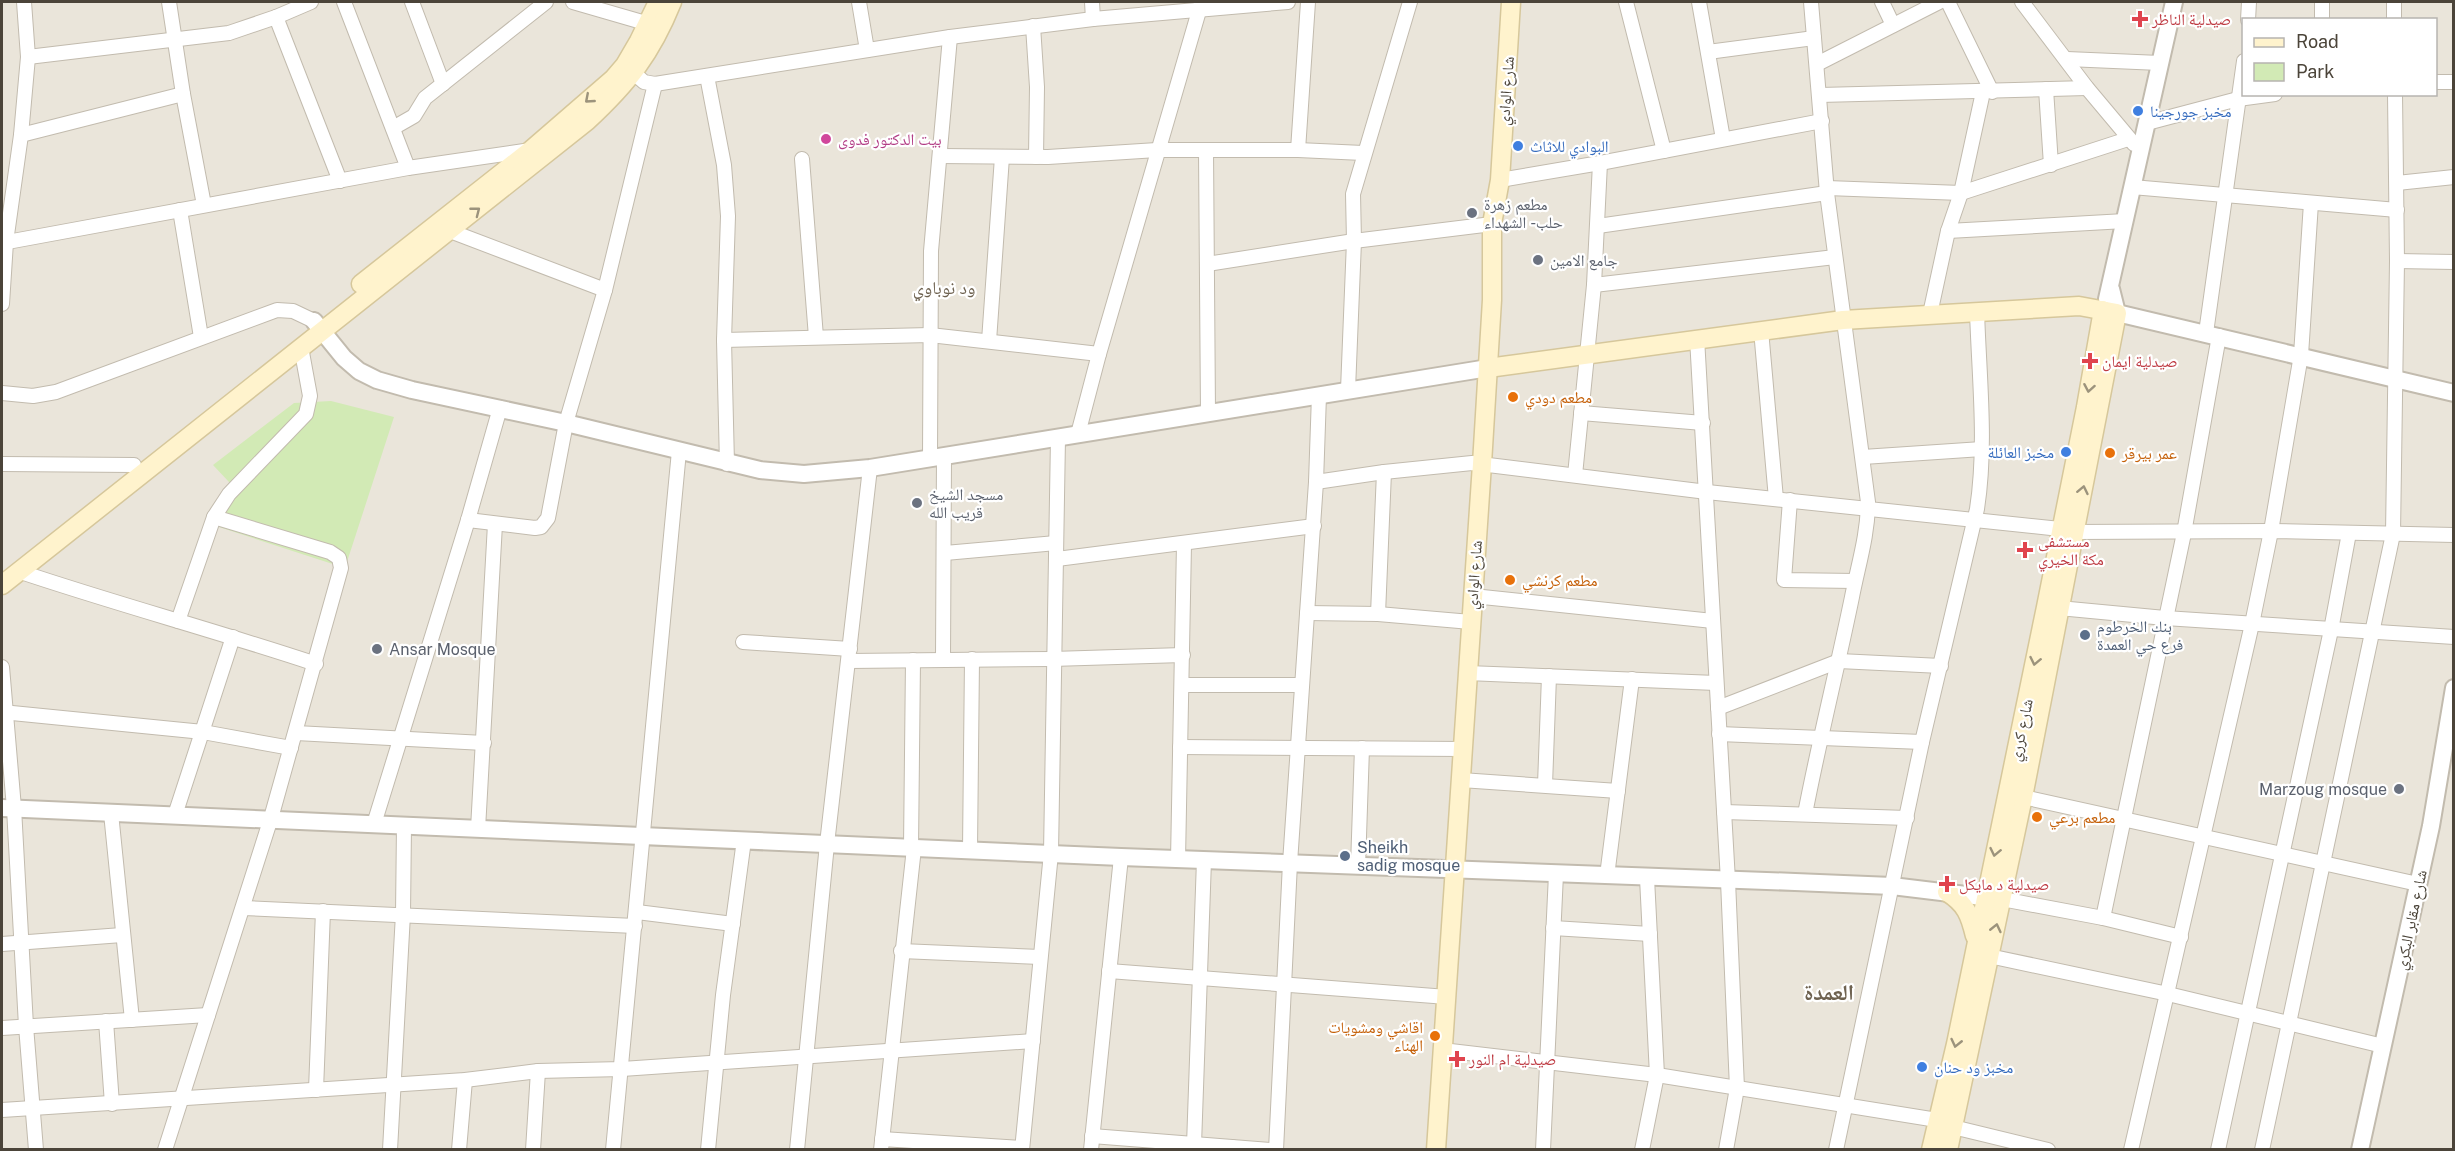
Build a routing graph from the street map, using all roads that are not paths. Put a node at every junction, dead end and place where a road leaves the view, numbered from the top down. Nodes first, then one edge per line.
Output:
1 (24, 2) edge
2 (169, 2) edge
3 (311, 2) edge
4 (344, 2) edge
5 (412, 2) edge
6 (546, 2) edge
7 (573, 2) edge
8 (658, 2) edge
9 (672, 2) edge
10 (859, 2) edge
11 (1092, 2) edge
12 (1288, 2) edge
13 (1308, 2) edge
14 (1410, 2) edge
15 (1511, 2) edge
16 (1626, 2) edge
17 (1699, 2) edge
18 (1810, 2) edge
19 (1882, 2) edge
20 (1939, 2) edge
21 (1948, 2) edge
22 (2022, 2) edge
23 (2174, 2) edge
24 (2249, 2) edge
25 (2322, 2) edge
26 (2394, 2) edge
27 (1200, 6) edge
28 (1162, 7) edge
29 (276, 17) junction
30 (2248, 18) edge
31 (2322, 18) edge
32 (2394, 18) edge
33 (1093, 19) junction
34 (649, 24) junction
35 (1893, 25) junction
36 (1033, 26) junction
37 (950, 37) junction
38 (1814, 38) junction
39 (175, 40) junction
40 (867, 50) junction
41 (1708, 52) junction
42 (28, 57) junction
43 (2067, 59) junction
44 (2160, 63) junction
45 (1817, 64) junction
46 (629, 69) junction
47 (2242, 74) edge
48 (707, 76) junction
49 (2437, 82) edge
50 (2454, 82) edge
51 (443, 84) junction
52 (655, 84) junction
53 (2087, 88) junction
54 (2046, 89) junction
55 (1988, 92) junction
56 (183, 94) junction
57 (1820, 94) junction
58 (2260, 96) edge
59 (2395, 96) edge
60 (2238, 99) junction
61 (1822, 121) junction
62 (2147, 123) junction
63 (393, 128) junction
64 (21, 135) junction
65 (1723, 139) junction
66 (2134, 144) junction
67 (531, 150) junction
68 (1157, 150) junction
69 (1206, 150) junction
70 (1298, 150) junction
71 (1664, 151) junction
72 (1363, 153) junction
73 (940, 156) junction
74 (1002, 157) junction
75 (1036, 157) junction
76 (802, 159) dead end
77 (1600, 164) junction
78 (2051, 165) junction
79 (408, 168) junction
80 (2454, 177) edge
81 (1500, 180) junction
82 (340, 181) junction
83 (2397, 183) junction
84 (2132, 187) junction
85 (1827, 191) junction
86 (1961, 193) junction
87 (2224, 195) junction
88 (2311, 203) junction
89 (204, 205) junction
90 (180, 210) junction
91 (2397, 210) junction
92 (2125, 221) junction
93 (1492, 224) junction
94 (1599, 226) junction
95 (450, 231) junction
96 (1948, 231) junction
97 (1354, 242) junction
98 (4, 243) edge
99 (1835, 257) junction
100 (2397, 261) junction
101 (2454, 262) edge
102 (1207, 264) junction
103 (1594, 285) junction
104 (604, 290) junction
105 (2, 304) edge
106 (1977, 311) junction
107 (2110, 311) junction
108 (1930, 314) junction
109 (1843, 320) junction
110 (318, 326) junction
111 (1761, 330) junction
112 (2213, 334) junction
113 (930, 335) junction
114 (201, 337) junction
115 (816, 337) junction
116 (1697, 339) junction
117 (724, 340) junction
118 (989, 341) junction
119 (301, 347) junction
120 (1099, 354) junction
121 (1588, 354) junction
122 (2301, 355) junction
123 (1488, 368) junction
124 (2396, 377) junction
125 (1348, 390) junction
126 (2, 393) edge
127 (2454, 393) edge
128 (1319, 395) junction
129 (500, 408) junction
130 (1581, 412) junction
131 (1208, 413) junction
132 (566, 423) junction
133 (1703, 423) junction
134 (1078, 435) junction
135 (1058, 438) junction
136 (1982, 449) junction
137 (679, 452) junction
138 (937, 457) junction
139 (1863, 457) junction
140 (2, 464) edge
141 (727, 464) junction
142 (1482, 464) junction
143 (134, 465) junction
144 (870, 468) junction
145 (1384, 472) junction
146 (1575, 475) junction
147 (1316, 482) junction
148 (1707, 492) junction
149 (1783, 500) junction
150 (1868, 509) junction
151 (214, 517) junction
152 (468, 520) junction
153 (1974, 521) junction
154 (495, 524) junction
155 (1314, 526) junction
156 (2067, 531) junction
157 (2271, 531) junction
158 (2184, 533) junction
159 (2349, 533) junction
160 (2393, 534) junction
161 (2454, 535) edge
162 (1056, 543) junction
163 (1184, 544) junction
164 (945, 553) junction
165 (1057, 559) junction
166 (10, 571) edge
167 (1855, 581) junction
168 (2, 585) edge
169 (1473, 596) junction
170 (2059, 608) junction
171 (1307, 613) junction
172 (1378, 614) junction
173 (2165, 618) junction
174 (178, 621) junction
175 (1713, 621) junction
176 (1471, 622) junction
177 (2252, 624) junction
178 (2331, 630) junction
179 (2374, 632) junction
180 (233, 637) junction
181 (2454, 637) edge
182 (743, 642) dead end
183 (849, 655) junction
184 (1183, 655) junction
185 (943, 659) junction
186 (972, 659) junction
187 (1052, 659) junction
188 (913, 660) junction
189 (1839, 661) junction
190 (316, 664) junction
191 (1941, 666) junction
192 (2, 667) edge
193 (1467, 673) junction
194 (1549, 676) junction
195 (1632, 680) junction
196 (1716, 683) junction
197 (1182, 685) junction
198 (1302, 685) junction
199 (2454, 688) edge
200 (1718, 708) junction
201 (3, 713) edge
202 (203, 732) junction
203 (296, 733) junction
204 (1719, 734) junction
205 (1819, 738) junction
206 (400, 740) junction
207 (1922, 742) junction
208 (484, 743) junction
209 (1180, 747) junction
210 (1298, 747) junction
211 (291, 748) junction
212 (1362, 748) junction
213 (1464, 749) junction
214 (1461, 780) junction
215 (1545, 785) junction
216 (1618, 791) junction
217 (2023, 797) junction
218 (8, 808) edge
219 (1724, 812) junction
220 (111, 813) junction
221 (1805, 814) junction
222 (176, 815) junction
223 (1907, 818) junction
224 (271, 819) junction
225 (2126, 819) junction
226 (374, 824) junction
227 (404, 825) junction
228 (478, 829) junction
229 (642, 836) junction
230 (2203, 837) junction
231 (744, 840) junction
232 (827, 844) junction
233 (912, 848) junction
234 (970, 850) junction
235 (1051, 853) junction
236 (2282, 853) junction
237 (1121, 857) junction
238 (1178, 860) junction
239 (1204, 860) junction
240 (1290, 863) junction
241 (2325, 863) junction
242 (1358, 866) junction
243 (1454, 871) junction
244 (1556, 874) junction
245 (1607, 876) junction
246 (1647, 878) junction
247 (1728, 881) junction
248 (2418, 884) junction
249 (1892, 886) junction
250 (1947, 892) junction
251 (1994, 898) junction
252 (243, 908) junction
253 (323, 911) junction
254 (403, 914) junction
255 (2103, 918) junction
256 (636, 919) junction
257 (733, 924) junction
258 (1553, 928) junction
259 (1650, 934) junction
260 (123, 935) junction
261 (2181, 937) junction
262 (1977, 942) junction
263 (22, 943) junction
264 (2, 944) edge
265 (901, 951) junction
266 (1989, 956) junction
267 (1040, 957) junction
268 (1108, 971) junction
269 (1200, 978) junction
270 (1286, 984) junction
271 (2168, 994) junction
272 (1447, 997) junction
273 (2247, 1013) junction
274 (208, 1015) junction
275 (132, 1020) junction
276 (1968, 1020) junction
277 (106, 1021) junction
278 (2290, 1023) junction
279 (26, 1026) junction
280 (2, 1028) edge
281 (1033, 1041) junction
282 (2383, 1046) junction
283 (892, 1050) junction
284 (1442, 1050) junction
285 (806, 1055) junction
286 (717, 1061) junction
287 (1547, 1061) junction
288 (622, 1069) junction
289 (538, 1071) junction
290 (1657, 1075) junction
291 (465, 1080) junction
292 (393, 1085) junction
293 (1737, 1088) junction
294 (316, 1090) junction
295 (180, 1100) junction
296 (112, 1104) junction
297 (1846, 1105) junction
298 (33, 1108) junction
299 (2, 1110) edge
300 (1945, 1123) junction
301 (1092, 1143) edge
302 (882, 1144) edge
303 (1194, 1144) junction
304 (1232, 1148) edge
305 (36, 1149) edge
306 (165, 1149) edge
307 (378, 1149) edge
308 (390, 1149) edge
309 (459, 1149) edge
310 (533, 1149) edge
311 (613, 1149) edge
312 (708, 1149) edge
313 (797, 1149) edge
314 (1022, 1149) edge
315 (1270, 1149) edge
316 (1276, 1149) edge
317 (1436, 1149) edge
318 (1543, 1149) edge
319 (1642, 1149) edge
320 (1726, 1149) edge
321 (1836, 1149) edge
322 (1931, 1149) edge
323 (1948, 1149) edge
324 (2041, 1149) edge
325 (2131, 1149) edge
326 (2218, 1149) edge
327 (2262, 1149) edge
328 (2360, 1149) edge

1 - 42 street
2 - 39 street
3 - 29 street
4 - 63 street
5 - 51 street
6 - 51 street
7 - 34 street
8 - 34 main road
9 - 46 main road
10 - 40 street
11 - 33 street
12 - 27 street
13 - 70 street
14 - 72 street
15 - 81 main road, شارع الوادي
16 - 71 street
17 - 41 street
18 - 38 street
19 - 35 street
20 - 35 street
21 - 55 street
22 - 43 street
23 - 44 street
24 - 30 street
25 - 31 street
26 - 32 street
27 - 28 street
27 - 68 street
28 - 33 street
29 - 39 street
29 - 82 street
33 - 36 street
34 - 46 main road
35 - 45 street
36 - 37 street
36 - 75 street
37 - 40 street
37 - 73 street
38 - 41 street
38 - 45 street
39 - 42 street
39 - 56 street
40 - 48 street
41 - 65 street
42 - 64 street
43 - 44 street
43 - 53 street
44 - 62 street
45 - 57 street
46 - 52 street
46 -> 67 main road
95 -> 46 main road
47 - 60 street
48 - 52 street
48 - 117 street
49 - 50 street
51 - 63 street
52 - 104 street
53 - 54 street
53 - 66 street
54 - 55 street
54 - 78 street
55 - 57 street
55 - 86 street
56 - 64 street
56 - 89 street
57 - 61 street
58 - 60 street
59 - 83 street
60 - 62 street
60 - 87 street
61 - 65 street
61 - 85 street
62 - 66 street
63 - 79 street
64 - 98 street
65 - 71 street
66 - 78 street
66 - 84 street
67 - 79 street
67 - 110 main road
68 - 69 street
68 - 75 street
68 - 120 street
69 - 70 street
69 - 102 street
70 - 72 street
71 - 77 street
72 - 97 street
73 - 74 street
73 - 113 street
74 - 75 street
74 - 118 street
76 - 115 street
77 - 81 street
77 - 94 street
78 - 86 street
79 - 82 street
80 - 83 street
81 - 93 main road, شارع الوادي
82 - 89 street
83 - 91 street
84 - 87 street
84 - 92 street
85 - 86 street
85 - 94 street
85 - 99 street
86 - 96 street
87 - 88 street
87 - 112 street
88 - 91 street
88 - 122 street
89 - 90 street
90 - 98 street
90 - 114 street
91 - 100 street
92 - 96 street
92 - 107 street
93 - 97 street
93 - 123 main road, شارع الوادي
94 - 103 street
95 - 104 street
95 - 110 main road
96 - 108 street
97 - 102 street
97 - 125 street
98 - 105 street
99 - 103 street
99 - 109 street
100 - 101 street
100 - 124 street
102 - 131 street
103 - 121 street
104 - 132 street
106 - 107 main road
106 - 108 main road
106 - 136 street
107 - 112 street
107 - 156 main road, شارع كرري
108 - 109 main road
109 - 111 main road
109 - 139 street
110 - 114 street
110 - 119 main road
110 - 129 street
110 - 143 main road
111 - 116 main road
111 - 149 street
112 - 122 street
112 - 158 street
113 - 115 street
113 - 118 street
113 - 138 street
114 - 126 street
115 - 117 street
116 - 121 main road
116 - 133 street
117 - 141 street
118 - 120 street
119 - 151 street
119 - 166 main road
120 - 134 street
121 - 123 main road
121 - 130 street
122 - 124 street
122 - 157 street
123 - 125 street
123 - 142 main road, شارع الوادي
124 - 127 street
124 - 160 street
125 - 128 street
128 - 131 street
128 - 147 street
129 - 132 street
129 - 152 street
130 - 133 street
130 - 146 street
131 - 134 street
132 - 137 street
132 - 154 street
133 - 148 street
134 - 135 street
135 - 138 street
135 - 162 street
136 - 139 street
136 - 153 street
137 - 141 street
137 - 229 street
138 - 144 street
138 - 164 street
139 - 150 street
140 - 143 street
141 - 144 street
142 - 145 street
142 - 146 street
142 - 169 main road, شارع الوادي
143 - 166 main road
144 - 183 street
145 - 147 street
145 - 172 street
146 - 148 street
147 - 155 street
148 - 149 street
148 - 175 street
149 - 150 street
149 - 167 street
150 - 153 street
150 - 167 street
151 - 174 street
151 - 190 street
152 - 154 street
152 - 206 street
153 - 156 street
153 - 191 street
154 - 208 street
155 - 163 street
155 - 171 street
156 - 158 street
156 - 170 main road, شارع كرري
156 -> 251 main road, شارع كرري
157 - 158 street
157 - 159 street
157 - 177 street
158 - 173 street
159 - 160 street
159 - 178 street
160 - 161 street
160 - 179 street
162 - 164 street
162 - 165 street
163 - 165 street
163 - 184 street
164 - 185 street
165 - 187 street
166 - 168 main road
166 - 174 street
167 - 189 street
169 - 175 street
169 - 176 main road, شارع الوادي
170 - 173 street
170 - 217 main road, شارع كرري
171 - 172 street
171 - 198 street
172 - 176 street
173 - 177 street
173 - 225 street
174 - 180 street
175 - 196 street
176 - 193 main road, شارع الوادي
177 - 178 street
177 - 230 street
178 - 179 street
178 - 236 street
179 - 181 street
179 - 241 street
180 - 190 street
180 - 202 street
182 - 183 street
183 - 188 street
183 - 232 street
184 - 187 street
184 - 197 street
185 - 186 street
185 - 188 street
186 - 187 street
186 - 234 street
187 - 235 street
188 - 233 street
189 - 191 street
189 - 200 street
189 - 205 street
190 - 203 street
191 - 207 street
192 - 201 street
193 - 194 street
193 - 213 main road, شارع الوادي
194 - 195 street
194 - 215 street
195 - 196 street
195 - 216 street
196 - 200 street
197 - 198 street
197 - 209 street
198 - 210 street
199 - 248 street, شارع مقابر البكري
200 - 204 street
201 - 202 street
201 - 218 street
202 - 211 street
202 - 222 street
203 - 206 street
203 - 211 street
204 - 205 street
204 - 219 street
205 - 207 street
205 - 221 street
206 - 208 street
206 - 226 street
207 - 223 street
208 - 228 street
209 - 210 street
209 - 238 street
210 - 212 street
210 - 240 street
211 - 224 street
212 - 213 street
212 - 242 street
213 - 214 main road, شارع الوادي
214 - 215 street
214 - 243 main road, شارع الوادي
215 - 216 street
216 - 245 street
217 - 225 street
217 - 251 main road, شارع كرري
218 - 220 street
218 - 263 street
219 - 221 street
219 - 247 street
220 - 222 street
220 - 260 street
221 - 223 street
222 - 224 street
223 - 249 street
224 - 226 street
224 - 252 street
225 - 230 street
225 - 255 street
226 - 227 street
227 - 228 street
227 - 254 street
228 - 229 street
229 - 231 street
229 - 256 street
230 - 236 street
230 - 261 street
231 - 232 street
231 - 257 street
232 - 233 street
232 - 285 street
233 - 234 street
233 - 265 street
234 - 235 street
235 - 237 street
235 - 267 street
236 - 241 street
236 - 273 street
237 - 238 street
237 - 268 street
238 - 239 street
239 - 240 street
239 - 269 street
240 - 242 street
240 - 270 street
241 - 248 street
241 - 278 street
242 - 243 street
243 - 244 street
243 - 272 main road, شارع الوادي
244 - 245 street
244 - 258 street
245 - 246 street
246 - 247 street
246 - 259 street
247 - 249 street
247 - 293 street
248 - 282 street, شارع مقابر البكري
249 - 250 street
249 - 297 street
250 - 251 street
250 - 262 main road
251 - 255 street
251 - 262 main road, شارع كرري
266 -> 251 main road, شارع كرري
252 - 253 street
252 - 274 street
253 - 254 street
253 - 294 street
254 - 256 street
254 - 292 street
255 - 261 street
256 - 257 street
256 - 288 street
257 - 286 street
258 - 259 street
258 - 287 street
259 - 290 street
260 - 263 street
260 - 275 street
261 - 271 street
262 - 276 main road, شارع كرري
263 - 264 street
263 - 279 street
265 - 267 street
265 - 283 street
266 - 271 street
266 - 276 main road, شارع كرري
267 - 281 street
268 - 269 street
268 - 301 street
269 - 270 street
269 - 303 street
270 - 272 street
270 - 316 street
271 - 273 street
271 - 325 street
272 - 284 main road, شارع الوادي
273 - 278 street
273 - 326 street
274 - 275 street
274 - 295 street
275 - 277 street
276 - 300 main road, شارع كرري
277 - 279 street
277 - 296 street
278 - 282 street
278 - 327 street
279 - 280 street
279 - 298 street
281 - 283 street
281 - 314 street
282 - 328 street, شارع مقابر البكري
283 - 285 street
283 - 302 street
284 - 287 street
284 - 317 main road, شارع الوادي
285 - 286 street
285 - 313 street
286 - 288 street
286 - 312 street
287 - 290 street
287 - 318 street
288 - 289 street
288 - 311 street
289 - 291 street
289 - 310 street
290 - 293 street
290 - 319 street
291 - 292 street
291 - 309 street
292 - 294 street
292 - 308 street
293 - 297 street
293 - 320 street
294 - 295 street
295 - 296 street
295 - 306 street
296 - 298 street
297 - 300 street
297 - 321 street
298 - 299 street
298 - 305 street
300 - 322 main road, شارع كرري
300 - 323 main road, شارع كرري
300 - 324 street
301 - 303 street
302 - 314 street
303 - 304 street
304 - 315 street
307 - 308 street

